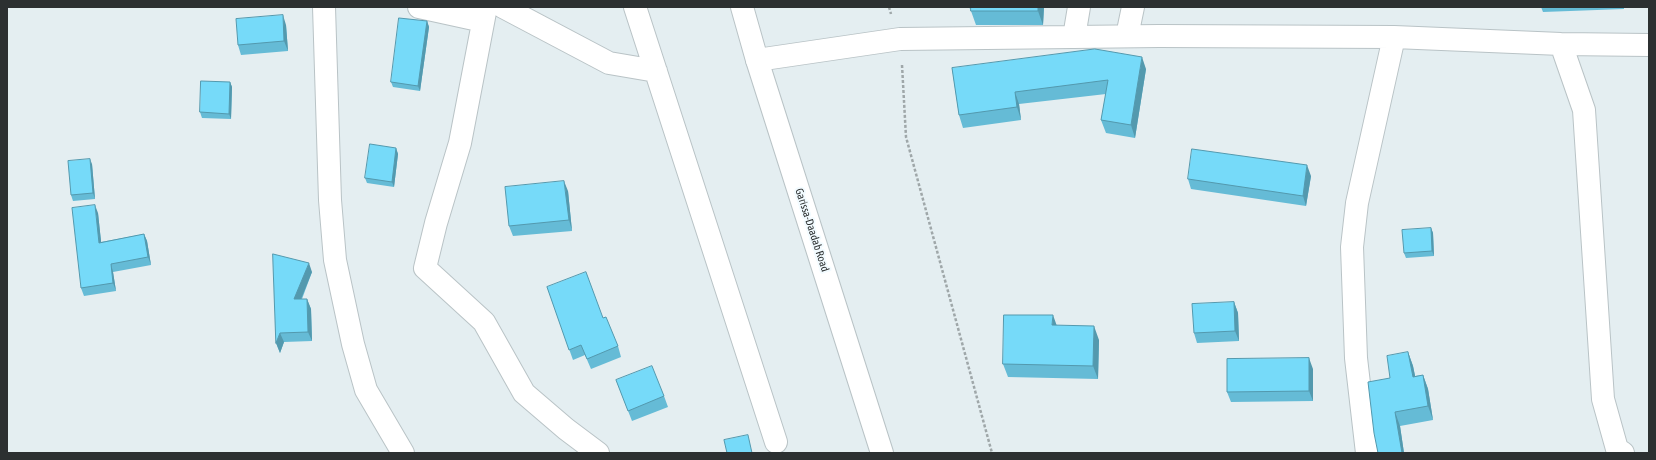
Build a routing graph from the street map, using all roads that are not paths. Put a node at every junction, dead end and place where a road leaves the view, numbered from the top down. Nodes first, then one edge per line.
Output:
1 (324, 7) edge
2 (419, 7) edge
3 (503, 7) edge
4 (635, 7) edge
5 (742, 7) edge
6 (1079, 7) edge
7 (1133, 7) edge
8 (485, 14) edge
9 (1127, 36) junction
10 (1074, 37) junction
11 (1394, 37) junction
12 (1561, 44) junction
13 (1649, 45) edge
14 (758, 60) junction
15 (656, 71) junction
16 (776, 442) dead end
17 (403, 453) edge
18 (598, 453) edge
19 (882, 453) edge
20 (1367, 453) edge
21 (1623, 453) edge

1 - 17 main road
2 - 8 main road
3 - 15 main road
4 - 15 main road
5 - 14 main road, Garissa-Daadab Road
6 - 10 main road
7 - 9 main road
8 - 18 main road
9 - 10 main road
9 - 11 main road
10 - 14 main road
11 - 12 main road
11 - 20 main road
12 - 13 main road
12 - 21 main road
14 - 19 main road, Garissa-Daadab Road
15 - 16 main road

